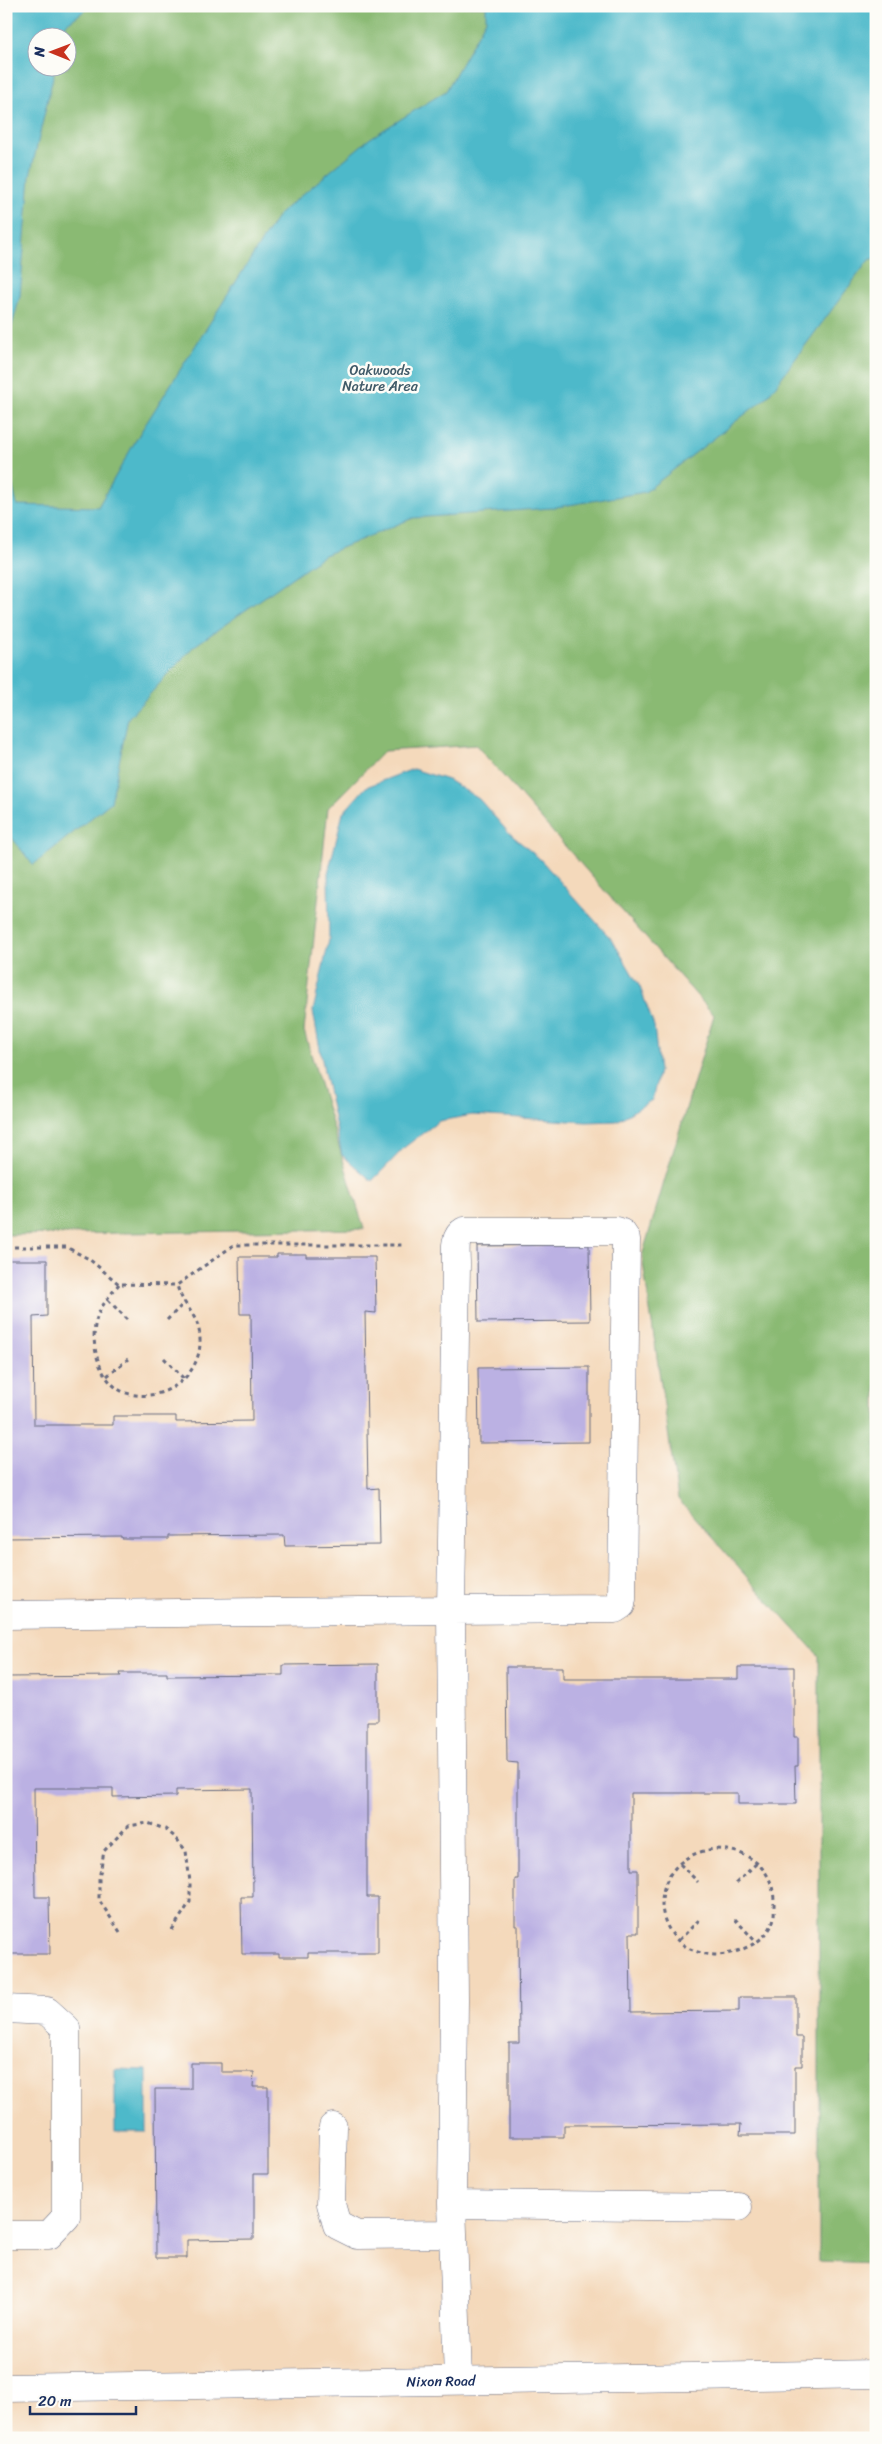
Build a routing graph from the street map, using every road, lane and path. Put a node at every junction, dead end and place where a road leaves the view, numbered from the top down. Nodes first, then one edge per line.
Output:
1 (402, 1245) dead end
2 (6, 1247) edge
3 (119, 1284) junction
4 (177, 1285) junction
5 (108, 1300) junction
6 (185, 1302) junction
7 (127, 1319) dead end
8 (167, 1320) dead end
9 (164, 1358) dead end
10 (128, 1359) dead end
11 (107, 1376) junction
12 (184, 1379) junction
13 (451, 1610) junction
14 (6, 1614) edge
15 (757, 1863) junction
16 (680, 1864) junction
17 (698, 1882) dead end
18 (736, 1883) dead end
19 (699, 1920) dead end
20 (735, 1920) dead end
21 (120, 1932) dead end
22 (170, 1933) dead end
23 (679, 1940) junction
24 (756, 1942) junction
25 (6, 2009) edge
26 (333, 2127) dead end
27 (452, 2204) junction
28 (738, 2207) dead end
29 (453, 2234) junction
30 (6, 2235) edge
31 (876, 2374) edge
32 (458, 2379) junction
33 (6, 2388) edge

1 - 4 path
2 - 3 path
3 - 4 path
3 - 5 path
4 - 6 path
5 - 7 path
5 - 11 path
6 - 8 path
6 - 12 path
9 - 12 path
10 - 11 path
11 - 12 path
13 - 13 main road
13 - 14 main road
13 - 27 main road
15 - 16 path
15 - 18 path
15 - 24 path
16 - 17 path
16 - 23 path
19 - 23 path
20 - 24 path
21 - 22 path
23 - 24 path
25 - 30 main road
26 - 29 main road
27 - 28 main road
27 - 29 main road
29 - 32 main road
31 - 32 main road, Nixon Road
32 - 33 main road, Nixon Road

